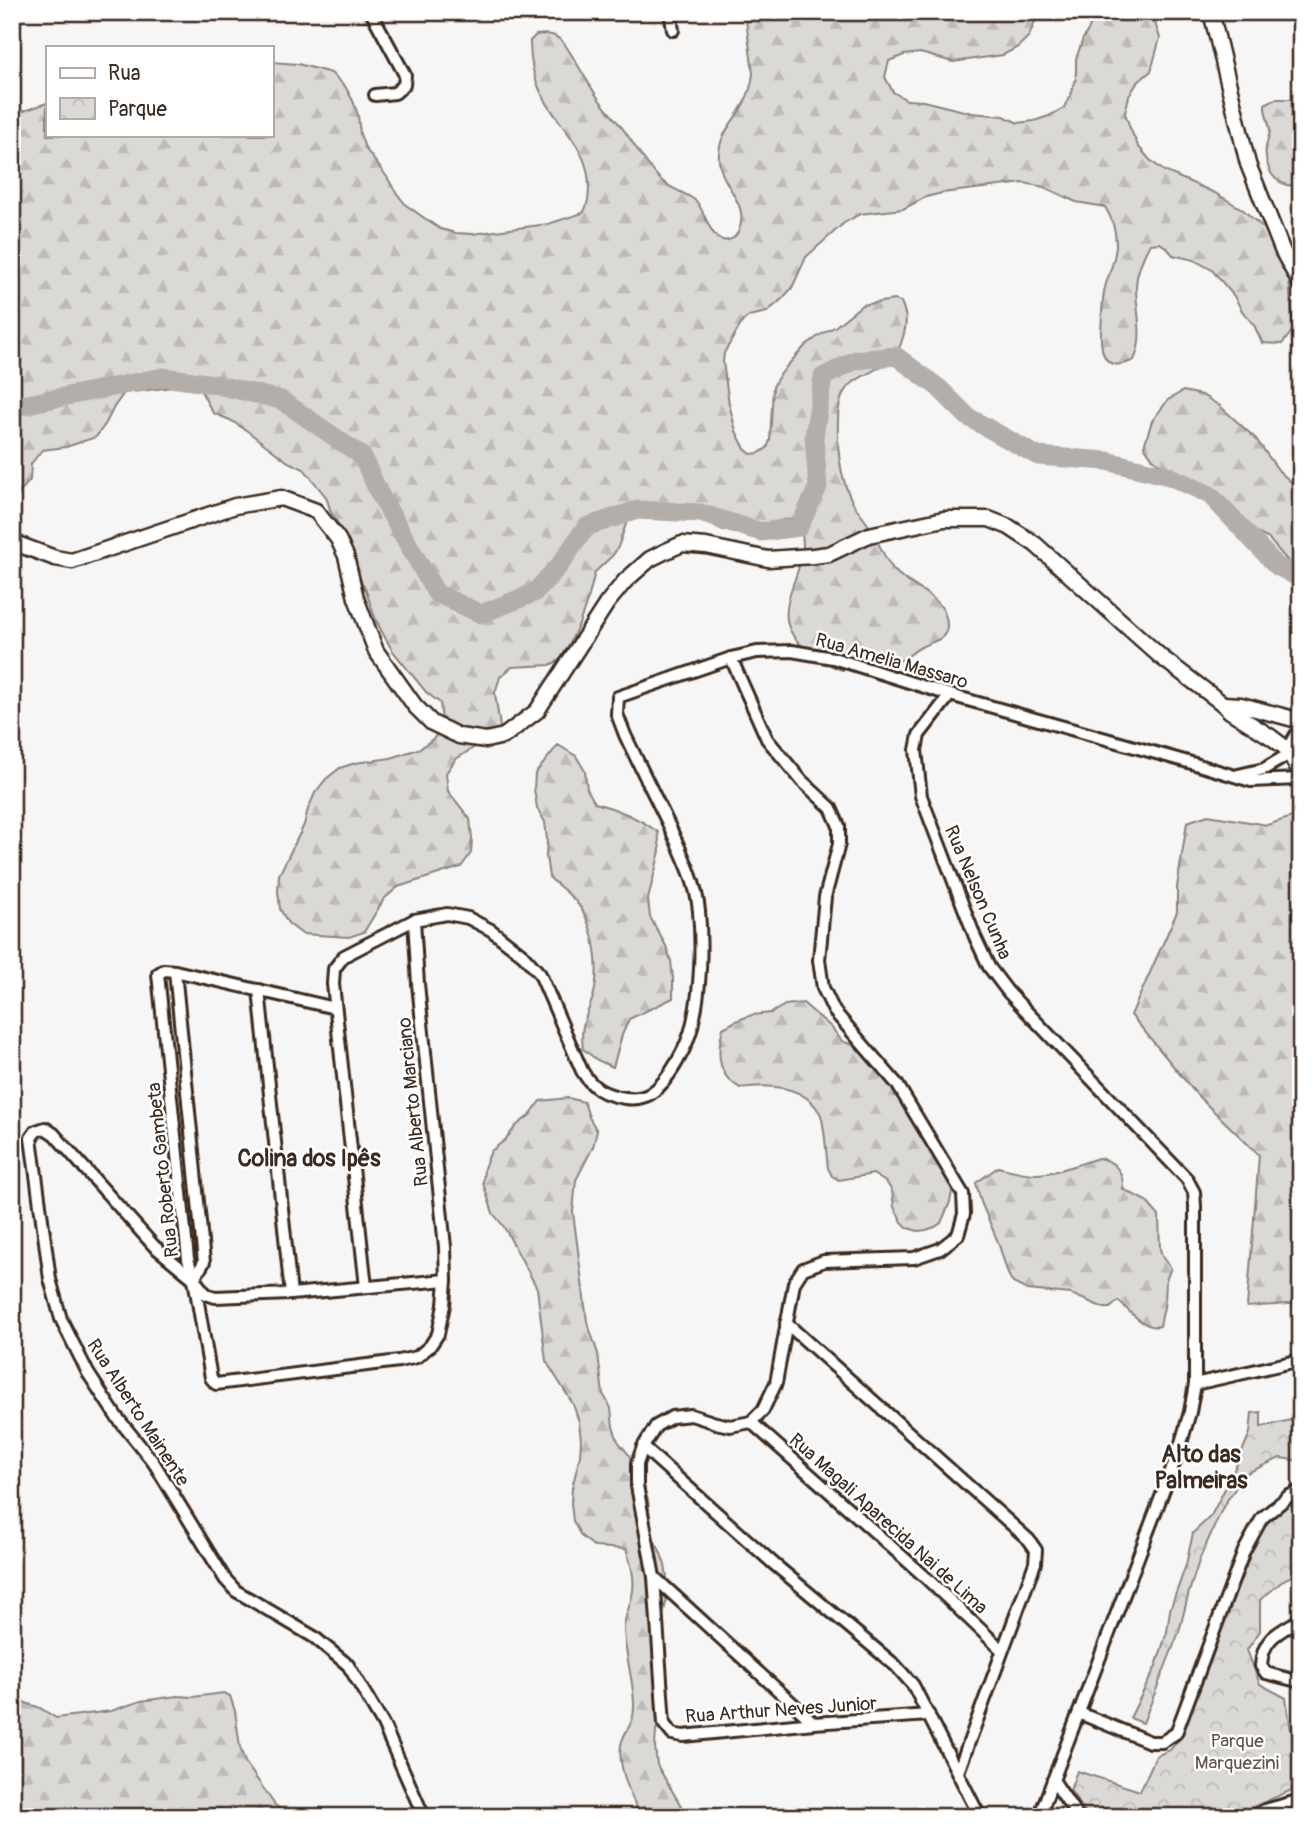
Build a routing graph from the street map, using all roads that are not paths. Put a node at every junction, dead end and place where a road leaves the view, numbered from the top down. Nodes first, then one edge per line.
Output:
1 (371, 12) edge
2 (670, 12) edge
3 (1210, 12) edge
4 (673, 30) dead end
5 (375, 95) dead end
6 (1301, 285) edge
7 (12, 541) edge
8 (731, 658) junction
9 (950, 695) junction
10 (1223, 704) junction
11 (1301, 721) edge
12 (1301, 731) edge
13 (1291, 752) junction
14 (1301, 771) edge
15 (1231, 776) junction
16 (1301, 779) edge
17 (414, 920) junction
18 (176, 971) junction
19 (259, 990) junction
20 (335, 1008) junction
21 (194, 1279) junction
22 (446, 1280) junction
23 (366, 1287) junction
24 (291, 1294) junction
25 (786, 1323) junction
26 (1301, 1360) edge
27 (1195, 1384) junction
28 (751, 1422) junction
29 (643, 1447) junction
30 (1301, 1492) edge
31 (654, 1577) junction
32 (1301, 1619) edge
33 (1002, 1650) junction
34 (1301, 1682) edge
35 (1079, 1713) junction
36 (929, 1716) junction
37 (814, 1723) junction
38 (958, 1772) junction
39 (1053, 1780) junction
40 (1301, 1800) edge
41 (424, 1817) edge
42 (980, 1817) edge
43 (1039, 1817) edge
44 (1078, 1817) edge
45 (1252, 1817) edge

1 - 5 street
2 - 4 street
3 - 6 street
7 - 10 street
8 - 9 street, Rua Amelia Massaro
8 - 17 street, Rua Amelia Massaro
8 - 25 street
9 - 15 street, Rua Amelia Massaro
9 - 27 street, Rua Nelson Cunha
10 - 11 street
10 - 13 street
12 - 13 street
13 - 14 street
13 - 15 street
15 - 16 street, Rua Amelia Massaro
17 - 20 street
17 - 22 street, Rua Alberto Marciano
18 - 19 street
18 - 21 street, Rua Roberto Gambeta
18 - 21 street, Rua Roberto Gambeta
19 - 20 street
19 - 24 street
20 - 23 street
21 - 22 street, Rua Alberto Marciano
21 - 24 street
21 - 41 street, Rua Alberto Mainente
22 - 23 street
23 - 24 street
25 - 28 street
25 - 33 street
26 - 27 street
27 - 35 street
28 - 29 street
28 - 33 street, Rua Magali Aparecida Nai de Lima
29 - 31 street, Rua Arthur Neves Junior
29 - 36 street
30 - 35 street
31 - 37 street
31 - 37 street, Rua Arthur Neves Junior
32 - 34 street
33 - 38 street
35 - 39 street
36 - 37 street, Rua Arthur Neves Junior
36 - 38 street
38 - 42 street
39 - 43 street
39 - 44 street
40 - 45 street

